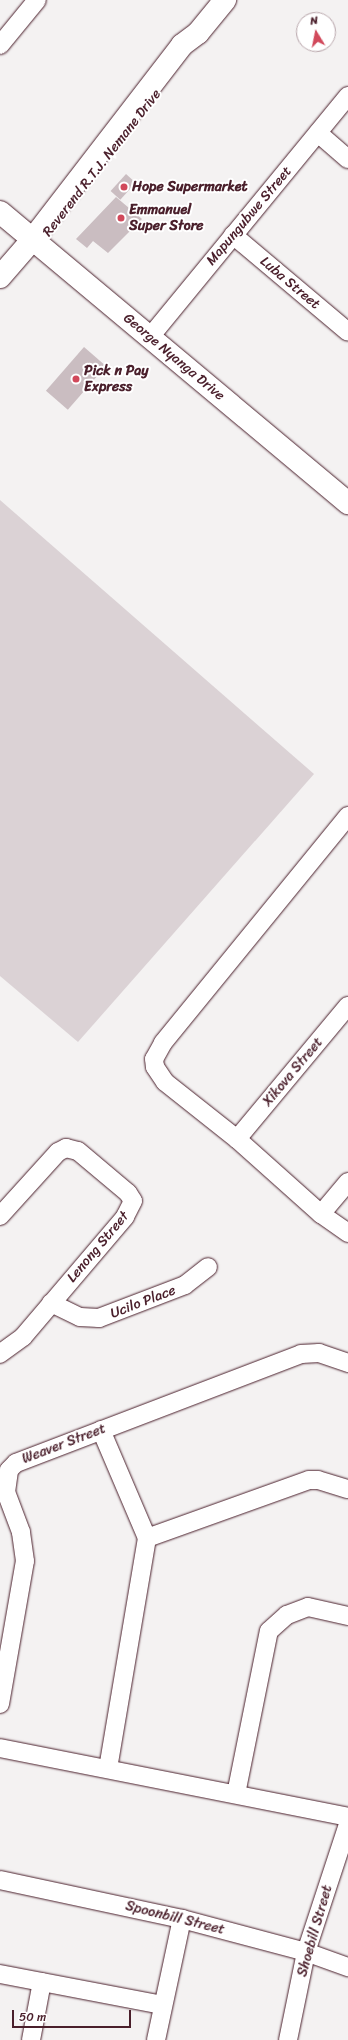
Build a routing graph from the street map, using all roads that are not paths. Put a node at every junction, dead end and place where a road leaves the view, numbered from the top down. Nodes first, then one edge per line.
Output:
1 (37, 0) edge
2 (225, 0) edge
3 (0, 45) edge
4 (348, 96) edge
5 (318, 133) junction
6 (348, 159) edge
7 (0, 212) edge
8 (233, 235) junction
9 (35, 242) junction
10 (0, 277) edge
11 (0, 288) edge
12 (348, 332) edge
13 (150, 337) junction
14 (348, 503) edge
15 (348, 816) edge
16 (348, 1006) edge
17 (237, 1139) junction
18 (348, 1182) edge
19 (321, 1214) junction
20 (0, 1216) edge
21 (348, 1233) edge
22 (208, 1268) dead end
23 (51, 1303) junction
24 (0, 1354) edge
25 (348, 1363) edge
26 (101, 1430) junction
27 (348, 1489) edge
28 (147, 1538) junction
29 (348, 1616) edge
30 (0, 1704) edge
31 (0, 1748) edge
32 (108, 1770) junction
33 (236, 1794) junction
34 (348, 1817) edge
35 (348, 1824) edge
36 (0, 1880) edge
37 (182, 1919) junction
38 (306, 1952) junction
39 (348, 1967) edge
40 (0, 1974) edge
41 (42, 1982) junction
42 (163, 2005) junction
43 (31, 2040) edge
44 (156, 2040) edge
45 (288, 2040) edge

1 - 3 street
2 - 9 street, Reverend R.T.J. Nemane Drive
4 - 5 street, Mapungubwe Street
5 - 6 street
5 - 8 street, Mapungubwe Street
7 - 9 street, George Nyanga Drive
8 - 12 street, Luba Street
8 - 13 street, Mapungubwe Street
9 - 10 street, Reverend R.T.J. Nemane Drive
9 - 11 street, Reverend R.T.J. Nemane Drive
9 - 13 street, George Nyanga Drive
13 - 14 street, George Nyanga Drive
15 - 17 street
16 - 17 street, Xikova Street
17 - 19 street
18 - 19 street
19 - 21 street
20 - 23 street, Lenong Street
22 - 23 street, Ucilo Place
23 - 24 street, Lenong Street
25 - 26 street, Weaver Street
26 - 28 street
26 - 30 street, Weaver Street
27 - 28 street
28 - 32 street
29 - 33 street
31 - 32 street
32 - 33 street
33 - 34 street
35 - 38 street, Shoebill Street
36 - 37 street, Spoonbill Street
37 - 38 street, Spoonbill Street
37 - 42 street
38 - 39 street, Spoonbill Street
38 - 45 street, Shoebill Street
40 - 41 street
41 - 42 street
41 - 43 street
42 - 44 street

